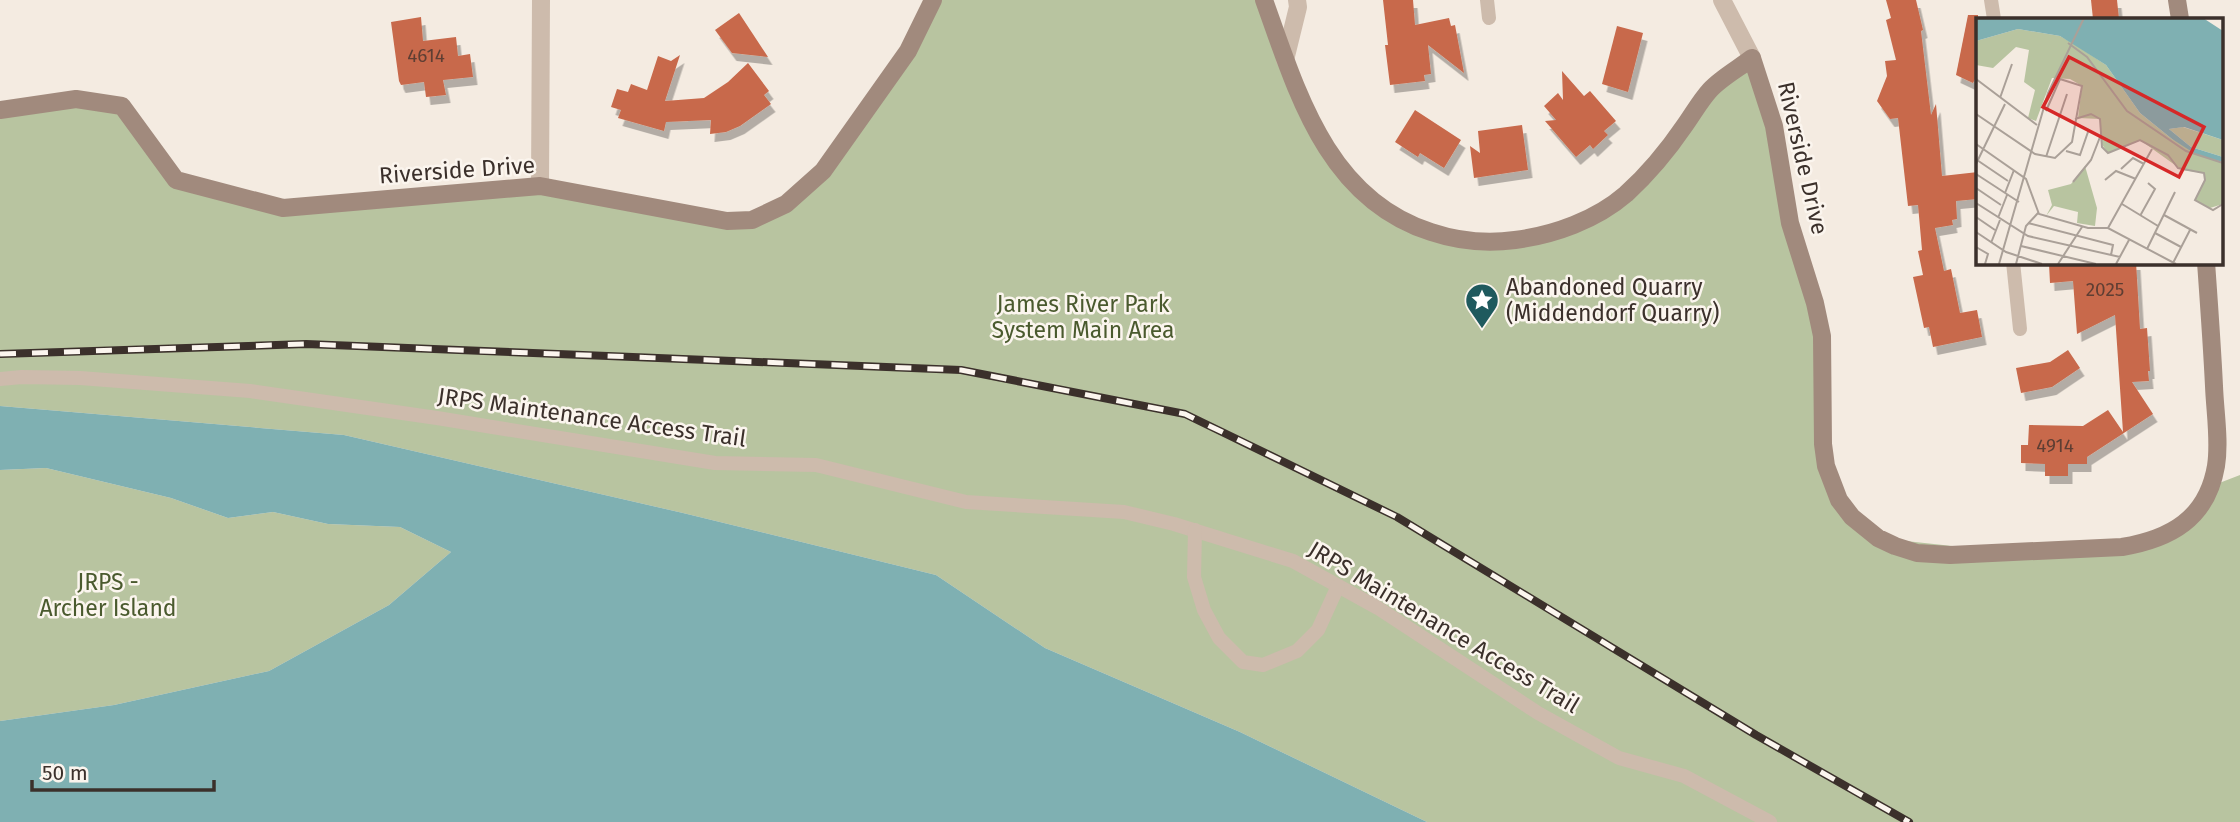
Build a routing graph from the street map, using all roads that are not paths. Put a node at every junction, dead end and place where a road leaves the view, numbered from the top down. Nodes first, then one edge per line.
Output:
1 (541, 0) edge
2 (933, 0) edge
3 (1264, 0) edge
4 (1297, 0) edge
5 (1487, 0) edge
6 (1722, 0) edge
7 (1992, 0) edge
8 (2177, 0) edge
9 (1489, 18) dead end
10 (1994, 18) edge
11 (2180, 18) edge
12 (1752, 58) junction
13 (1286, 60) junction
14 (0, 110) edge
15 (540, 186) junction
16 (2013, 264) edge
17 (2206, 264) edge
18 (2020, 329) dead end
19 (0, 379) edge
20 (1195, 530) junction
21 (1338, 586) junction
22 (1770, 822) edge

1 - 15 street
2 - 15 street, Riverside Drive
3 - 13 street, Riverside Drive
4 - 13 street
5 - 9 lane
6 - 12 street
7 - 10 lane
8 - 11 street
12 - 13 street, Riverside Drive
12 - 17 street, Riverside Drive
14 - 15 street, Riverside Drive
16 - 18 lane
19 - 20 lane, JRPS Maintenance Access Trail
20 - 21 lane, JRPS Maintenance Access Trail
20 - 21 lane
21 - 22 lane, JRPS Maintenance Access Trail

